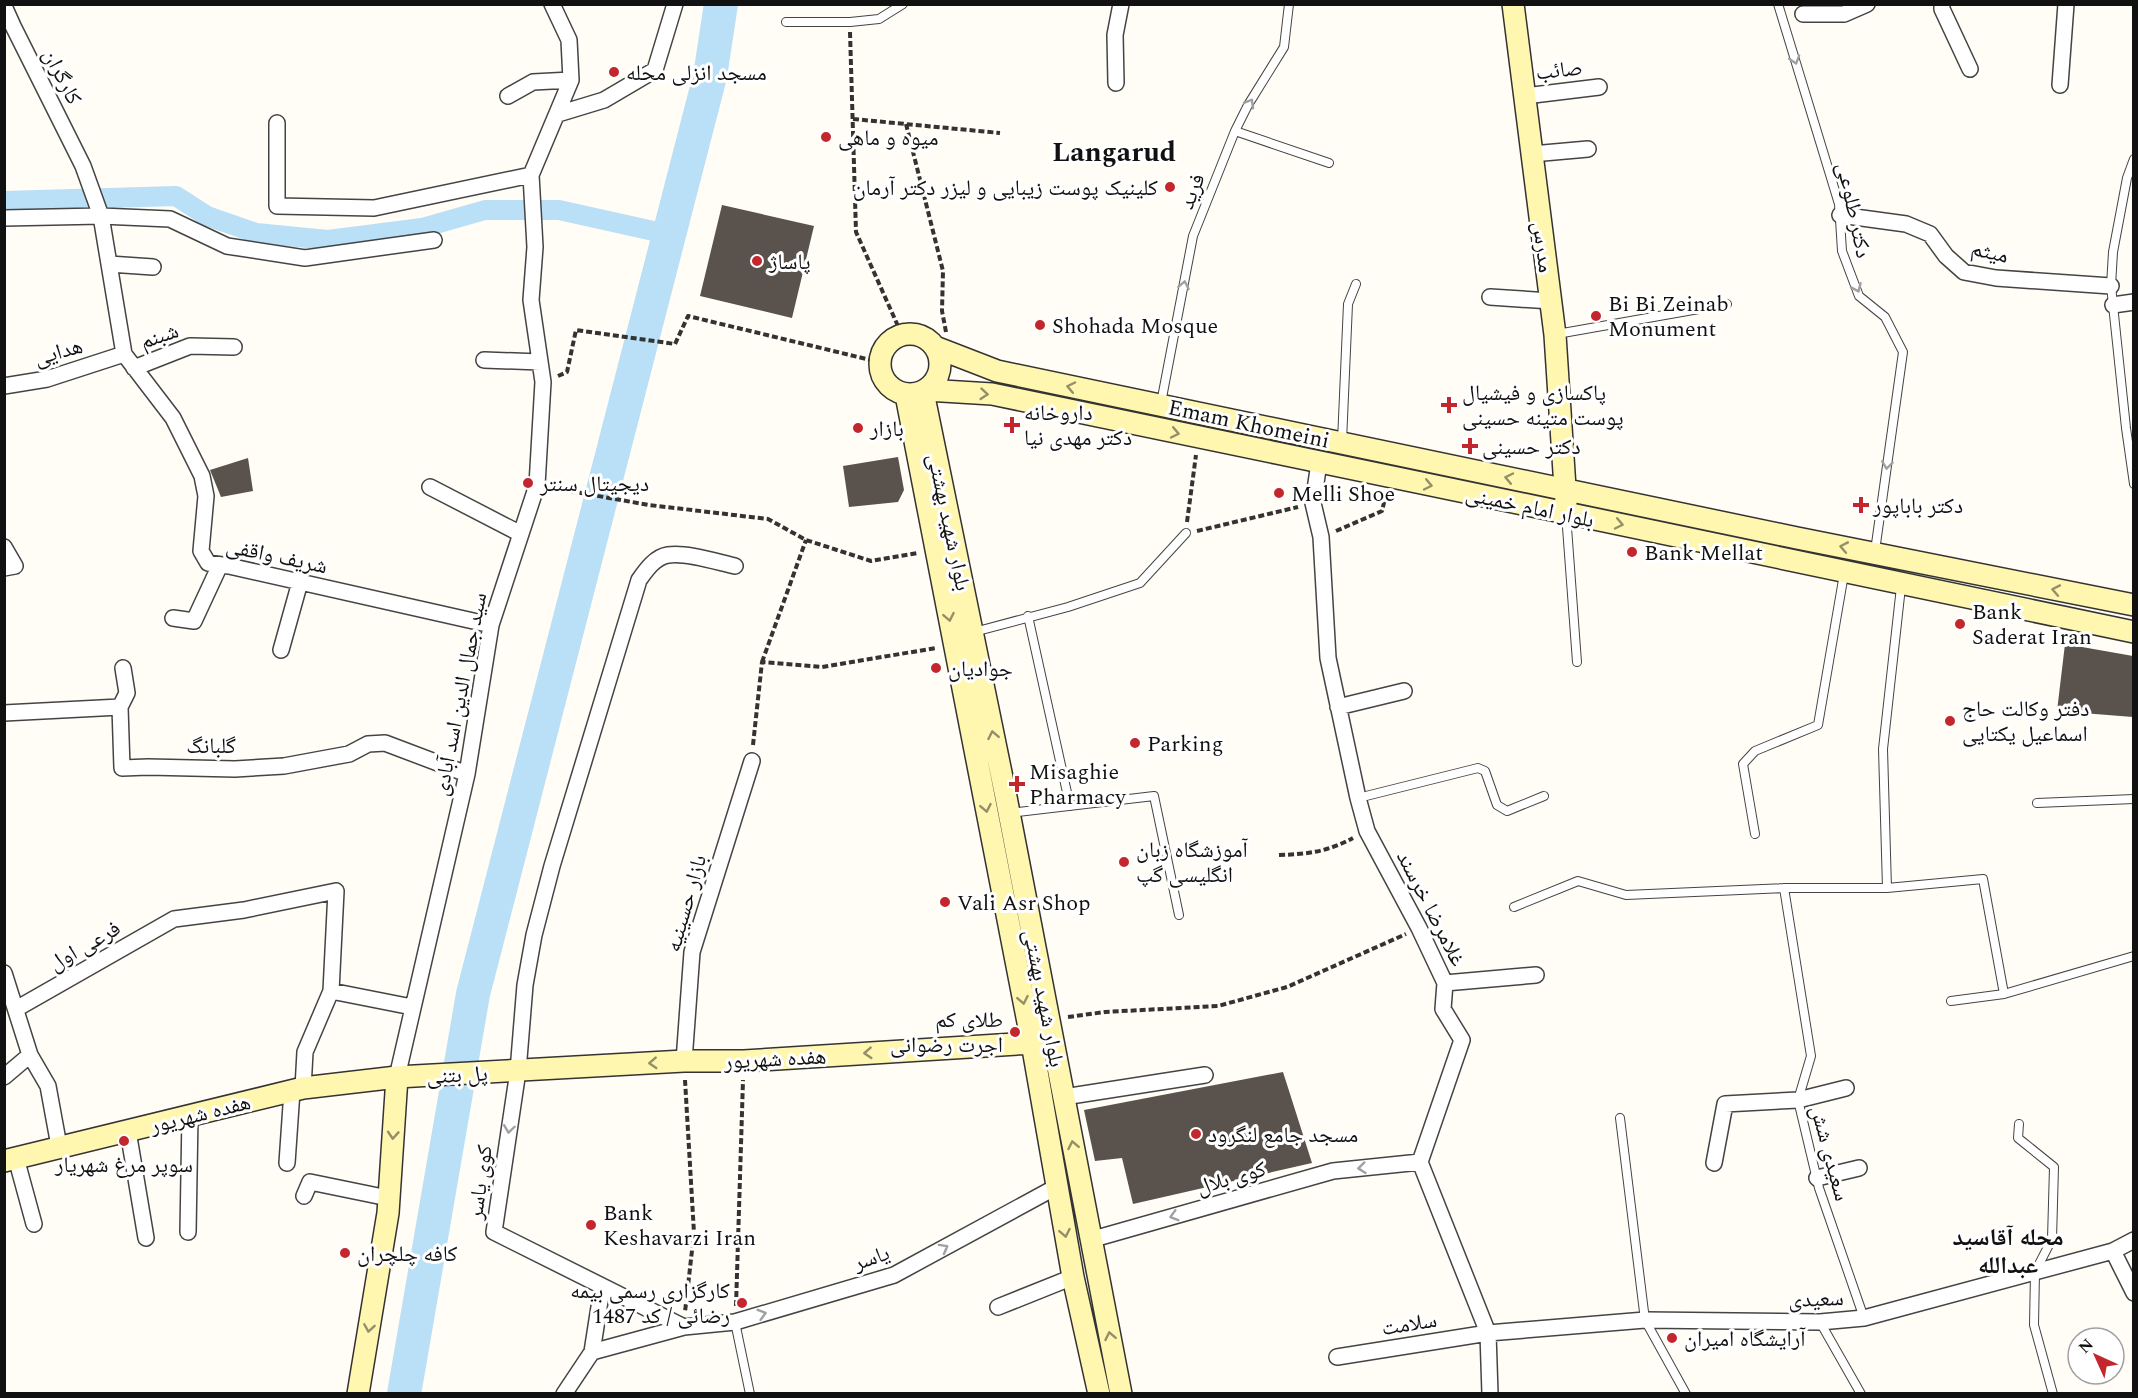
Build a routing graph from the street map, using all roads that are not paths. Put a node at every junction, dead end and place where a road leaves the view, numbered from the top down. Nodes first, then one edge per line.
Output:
1 (552, 4) edge
2 (675, 4) edge
3 (903, 4) edge
4 (1121, 4) edge
5 (1289, 4) edge
6 (1513, 4) edge
7 (1778, 4) edge
8 (1867, 4) edge
9 (1942, 4) edge
10 (2066, 4) edge
11 (4, 6) edge
12 (1803, 14) dead end
13 (786, 22) dead end
14 (9, 26) edge
15 (1970, 69) dead end
16 (571, 80) junction
17 (1116, 83) dead end
18 (2060, 85) dead end
19 (1599, 87) dead end
20 (508, 96) dead end
21 (1525, 96) junction
22 (558, 114) junction
23 (277, 123) dead end
24 (1235, 131) junction
25 (1588, 149) dead end
26 (1532, 154) junction
27 (2133, 159) edge
28 (1329, 163) dead end
29 (531, 175) junction
30 (1840, 215) junction
31 (101, 216) junction
32 (4, 218) edge
33 (434, 240) dead end
34 (109, 264) junction
35 (153, 267) dead end
36 (1356, 284) dead end
37 (2111, 286) junction
38 (1490, 297) dead end
39 (1551, 301) junction
40 (2133, 302) edge
41 (1727, 304) dead end
42 (2113, 305) junction
43 (1555, 334) junction
44 (234, 347) dead end
45 (943, 350) junction
46 (124, 354) junction
47 (484, 360) dead end
48 (540, 362) junction
49 (134, 368) junction
50 (4, 386) edge
51 (918, 392) junction
52 (1161, 405) junction
53 (2129, 427) edge
54 (1342, 443) junction
55 (1319, 463) junction
56 (2133, 484) edge
57 (430, 487) dead end
58 (1566, 490) junction
59 (1566, 513) junction
60 (1186, 533) road end
61 (521, 534) junction
62 (4, 547) edge
63 (1875, 554) junction
64 (220, 565) junction
65 (735, 566) dead end
66 (4, 567) edge
67 (1845, 572) junction
68 (300, 582) junction
69 (1901, 585) junction
70 (2133, 605) edge
71 (1028, 616) junction
72 (173, 618) dead end
73 (492, 625) junction
74 (973, 632) junction
75 (2133, 632) edge
76 (281, 650) dead end
77 (1577, 662) dead end
78 (123, 668) dead end
79 (1404, 691) dead end
80 (120, 707) junction
81 (1338, 707) junction
82 (4, 712) edge
83 (752, 761) road end
84 (467, 774) junction
85 (1544, 796) dead end
86 (1358, 798) junction
87 (2133, 799) edge
88 (2037, 803) dead end
89 (1070, 806) junction
90 (1009, 813) junction
91 (1755, 834) dead end
92 (1784, 888) junction
93 (1887, 888) junction
94 (1514, 907) dead end
95 (1179, 915) dead end
96 (2133, 956) edge
97 (4, 973) edge
98 (1536, 975) dead end
99 (1445, 983) junction
100 (331, 991) junction
101 (2004, 994) junction
102 (1951, 1001) dead end
103 (412, 1007) junction
104 (16, 1009) junction
105 (1049, 1020) junction
106 (1032, 1042) junction
107 (30, 1055) junction
108 (684, 1062) junction
109 (518, 1071) junction
110 (1205, 1075) dead end
111 (4, 1077) edge
112 (397, 1077) junction
113 (1846, 1088) dead end
114 (298, 1089) junction
115 (1064, 1097) junction
116 (1798, 1100) junction
117 (190, 1116) junction
118 (1620, 1118) dead end
119 (2019, 1124) dead end
120 (128, 1131) junction
121 (59, 1146) junction
122 (8, 1160) edge
123 (1420, 1162) junction
124 (1714, 1162) dead end
125 (287, 1163) dead end
126 (1859, 1168) dead end
127 (1817, 1178) junction
128 (1056, 1187) junction
129 (304, 1196) dead end
130 (388, 1198) junction
131 (34, 1224) dead end
132 (188, 1232) dead end
133 (146, 1238) dead end
134 (1090, 1240) junction
135 (2133, 1240) edge
136 (2113, 1251) junction
137 (2036, 1272) junction
138 (1073, 1277) junction
139 (602, 1288) junction
140 (2133, 1293) edge
141 (998, 1307) dead end
142 (1864, 1318) junction
143 (1645, 1320) junction
144 (735, 1322) junction
145 (1820, 1322) junction
146 (684, 1327) junction
147 (1488, 1333) junction
148 (592, 1352) junction
149 (1337, 1357) dead end
150 (358, 1394) edge
151 (564, 1394) edge
152 (750, 1394) edge
153 (1099, 1394) edge
154 (1121, 1394) edge
155 (1490, 1394) edge
156 (1686, 1394) edge
157 (1861, 1394) edge
158 (2053, 1394) edge

1 - 16 street
2 - 22 street
3 - 13 lane
4 - 17 street
24 -> 5 lane, فرید
6 - 21 main road, مدرس
7 -> 30 lane, دکتر طلوعی
8 - 12 street
9 - 15 street
10 - 18 street
11 - 14 street, کارگران
14 - 31 street, کارگران
16 - 20 street
16 - 22 street
19 - 21 street, صائب
21 - 26 main road, مدرس
22 - 29 street
23 - 29 street
24 - 28 lane
52 -> 24 lane, فرید
25 - 26 street
26 - 39 main road, مدرس
27 - 37 lane
29 - 48 street, سید جمال الدین اسد آبادی
30 - 37 street, میثم
30 -> 63 lane, دکتر طلوعی
31 - 32 street
31 - 33 street
31 - 34 street, شریف واقفی
34 - 35 street
34 - 46 street, شریف واقفی
36 - 54 lane
37 - 42 lane
38 - 39 street
39 - 43 main road, مدرس
40 - 42 street
41 - 43 lane
42 - 53 lane
43 - 58 main road, مدرس
44 - 49 street, شبنم
45 - 51 main road
45 - 51 main road
52 -> 45 main road, Emam Khomeini
46 - 49 street, شریف واقفی
46 - 50 street, هدایی
47 - 48 street
48 - 61 street, سید جمال الدین اسد آبادی
49 - 64 street, شریف واقفی
51 -> 55 main road, بلوار امام خمینی
51 - 74 main road, بلوار شهید بهشتی
51 -> 106 main road, بلوار شهید بهشتی
52 - 54 main road, Emam Khomeini
53 - 56 lane
58 -> 54 main road, Emam Khomeini
55 -> 59 main road, بلوار امام خمینی
55 - 81 street, غلامرضا خرسند
57 - 61 street
58 - 59 main road, مدرس
63 -> 58 main road, بلوار امام خمینی
59 -> 67 main road, بلوار امام خمینی
59 - 77 lane
60 - 71 lane
61 - 73 street, سید جمال الدین اسد آبادی
62 - 66 street
70 -> 63 main road, بلوار امام خمینی
64 - 68 street, شریف واقفی
64 - 72 street
65 - 109 street
67 - 69 main road, بلوار امام خمینی
67 - 91 lane
68 - 73 street, شریف واقفی
68 - 76 street
69 - 75 main road, بلوار امام خمینی
69 - 93 lane
71 - 74 lane
71 - 89 lane
73 - 84 street, سید جمال الدین اسد آبادی
90 -> 74 main road, بلوار شهید بهشتی
78 - 80 street
79 - 81 street
80 - 82 street
80 - 84 street, گلبانگ
81 - 86 street, غلامرضا خرسند
83 - 108 street, بازار حسینیه
84 - 103 street, سید جمال الدین اسد آبادی
85 - 86 lane
86 - 99 street, غلامرضا خرسند
87 - 88 lane
89 - 90 lane
89 - 95 lane
90 - 105 main road, بلوار شهید بهشتی
92 - 93 lane
92 - 94 lane
92 - 116 lane, سعیدی شش
93 - 101 lane
96 - 101 lane
97 - 104 street
98 - 99 street
99 - 123 street, غلامرضا خرسند
100 - 103 street
100 - 104 street, فرعی اول
100 - 114 street
101 - 102 lane
103 - 112 street, سید جمال الدین اسد آبادی
104 - 107 street
105 - 106 main road
105 - 115 main road, بلوار شهید بهشتی
106 -> 108 main road, هفده شهریور
106 - 128 main road, بلوار شهید بهشتی
107 - 111 street
107 - 121 street
108 -> 109 main road, هفده شهریور
109 - 112 main road, پل بتنی
109 -> 139 street, کوی یاسر
110 - 115 street
112 - 114 main road, هفده شهریور
112 -> 130 main road
113 - 116 street
114 - 117 main road, هفده شهریور
114 - 125 street
134 -> 115 main road, بلوار شهید بهشتی
116 - 124 street
116 - 127 lane, سعیدی شش
117 - 120 main road, هفده شهریور
117 - 132 street
118 - 143 lane
119 - 137 lane
120 - 121 main road, هفده شهریور
120 - 133 street
121 - 122 main road, هفده شهریور
122 - 131 street
123 -> 134 street, کوی بلال
123 - 147 street
126 - 127 street
127 - 142 lane, سعیدی شش
128 -> 138 main road, بلوار شهید بهشتی
144 -> 128 street, یاسر
129 - 130 street
130 -> 150 main road
154 -> 134 main road, بلوار شهید بهشتی
135 - 136 street, سعیدی
136 - 137 street, سعیدی
136 - 140 street
137 - 142 street, سعیدی
137 - 158 lane
138 - 141 street
138 - 153 main road, بلوار شهید بهشتی
139 - 146 street, کوی یاسر
139 - 148 street
142 - 145 street, سعیدی
143 - 145 street, سعیدی
143 - 147 street, سعیدی
143 - 156 lane
144 - 146 street, یاسر
144 - 152 lane
145 - 157 lane
146 - 148 street, یاسر
147 - 149 street, سلامت
147 - 155 street
148 - 151 street

